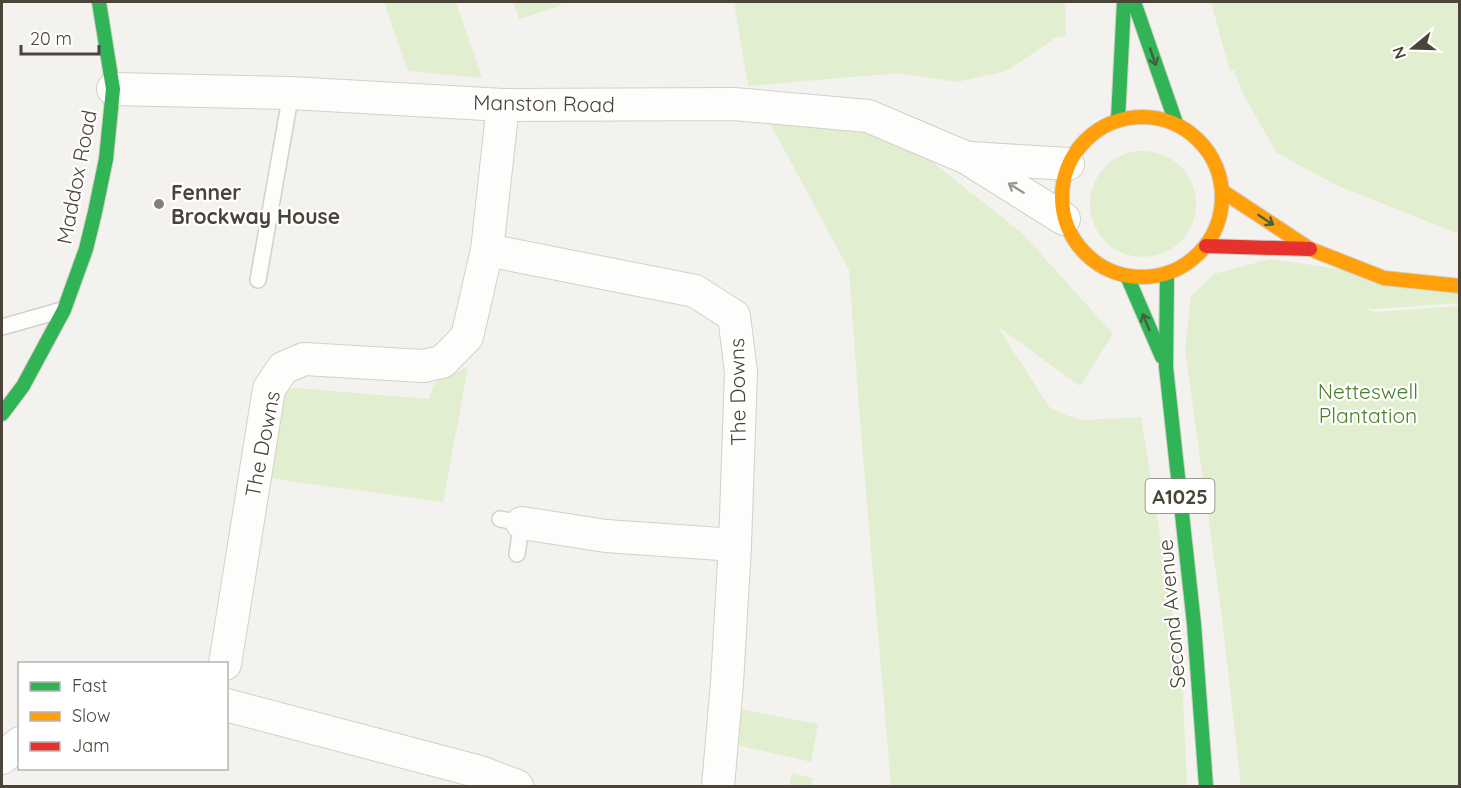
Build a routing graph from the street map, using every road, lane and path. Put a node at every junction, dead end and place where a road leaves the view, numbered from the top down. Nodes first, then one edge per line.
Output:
1 (99, 2) edge
2 (1124, 2) edge
3 (1134, 2) edge
4 (113, 89) junction
5 (291, 93) junction
6 (503, 105) junction
7 (1118, 119) junction
8 (1176, 123) junction
9 (967, 158) junction
10 (1068, 164) junction
11 (1222, 191) junction
12 (1064, 219) junction
13 (1206, 246) junction
14 (1310, 249) junction
15 (487, 250) junction
16 (1167, 274) junction
17 (1126, 276) junction
18 (258, 280) dead end
19 (1460, 286) edge
20 (64, 310) junction
21 (2, 327) edge
22 (1166, 367) junction
23 (2, 414) edge
24 (511, 521) joint
25 (735, 545) junction
26 (517, 554) dead end
27 (225, 662) edge
28 (228, 706) edge
29 (18, 745) edge
30 (2, 758) edge
31 (517, 786) edge
32 (718, 786) edge
33 (1206, 786) edge

1 - 4 main road, Maddox Road
2 - 7 main road
3 -> 8 main road
4 - 5 street, Manston Road
4 - 20 main road, Maddox Road
5 - 6 street, Manston Road
5 - 18 lane
6 - 9 street, Manston Road
6 - 15 street, The Downs
7 - 8 main road
7 - 10 main road
8 - 11 main road
9 - 10 street, Manston Road
12 -> 9 street, Manston Road
10 - 12 main road
11 - 13 main road
11 -> 14 main road
12 - 17 main road
13 - 14 main road
13 - 16 main road
14 - 19 main road
15 - 25 street, The Downs
15 - 27 street, The Downs
16 - 17 main road
16 - 22 main road, Second Avenue / A1025
22 -> 17 main road, Second Avenue / A1025
20 - 21 lane
20 - 23 main road, Maddox Road
22 - 33 main road, Second Avenue / A1025
24 - 25 street
24 - 26 lane
25 - 32 street, The Downs
28 - 31 street
29 - 30 street

